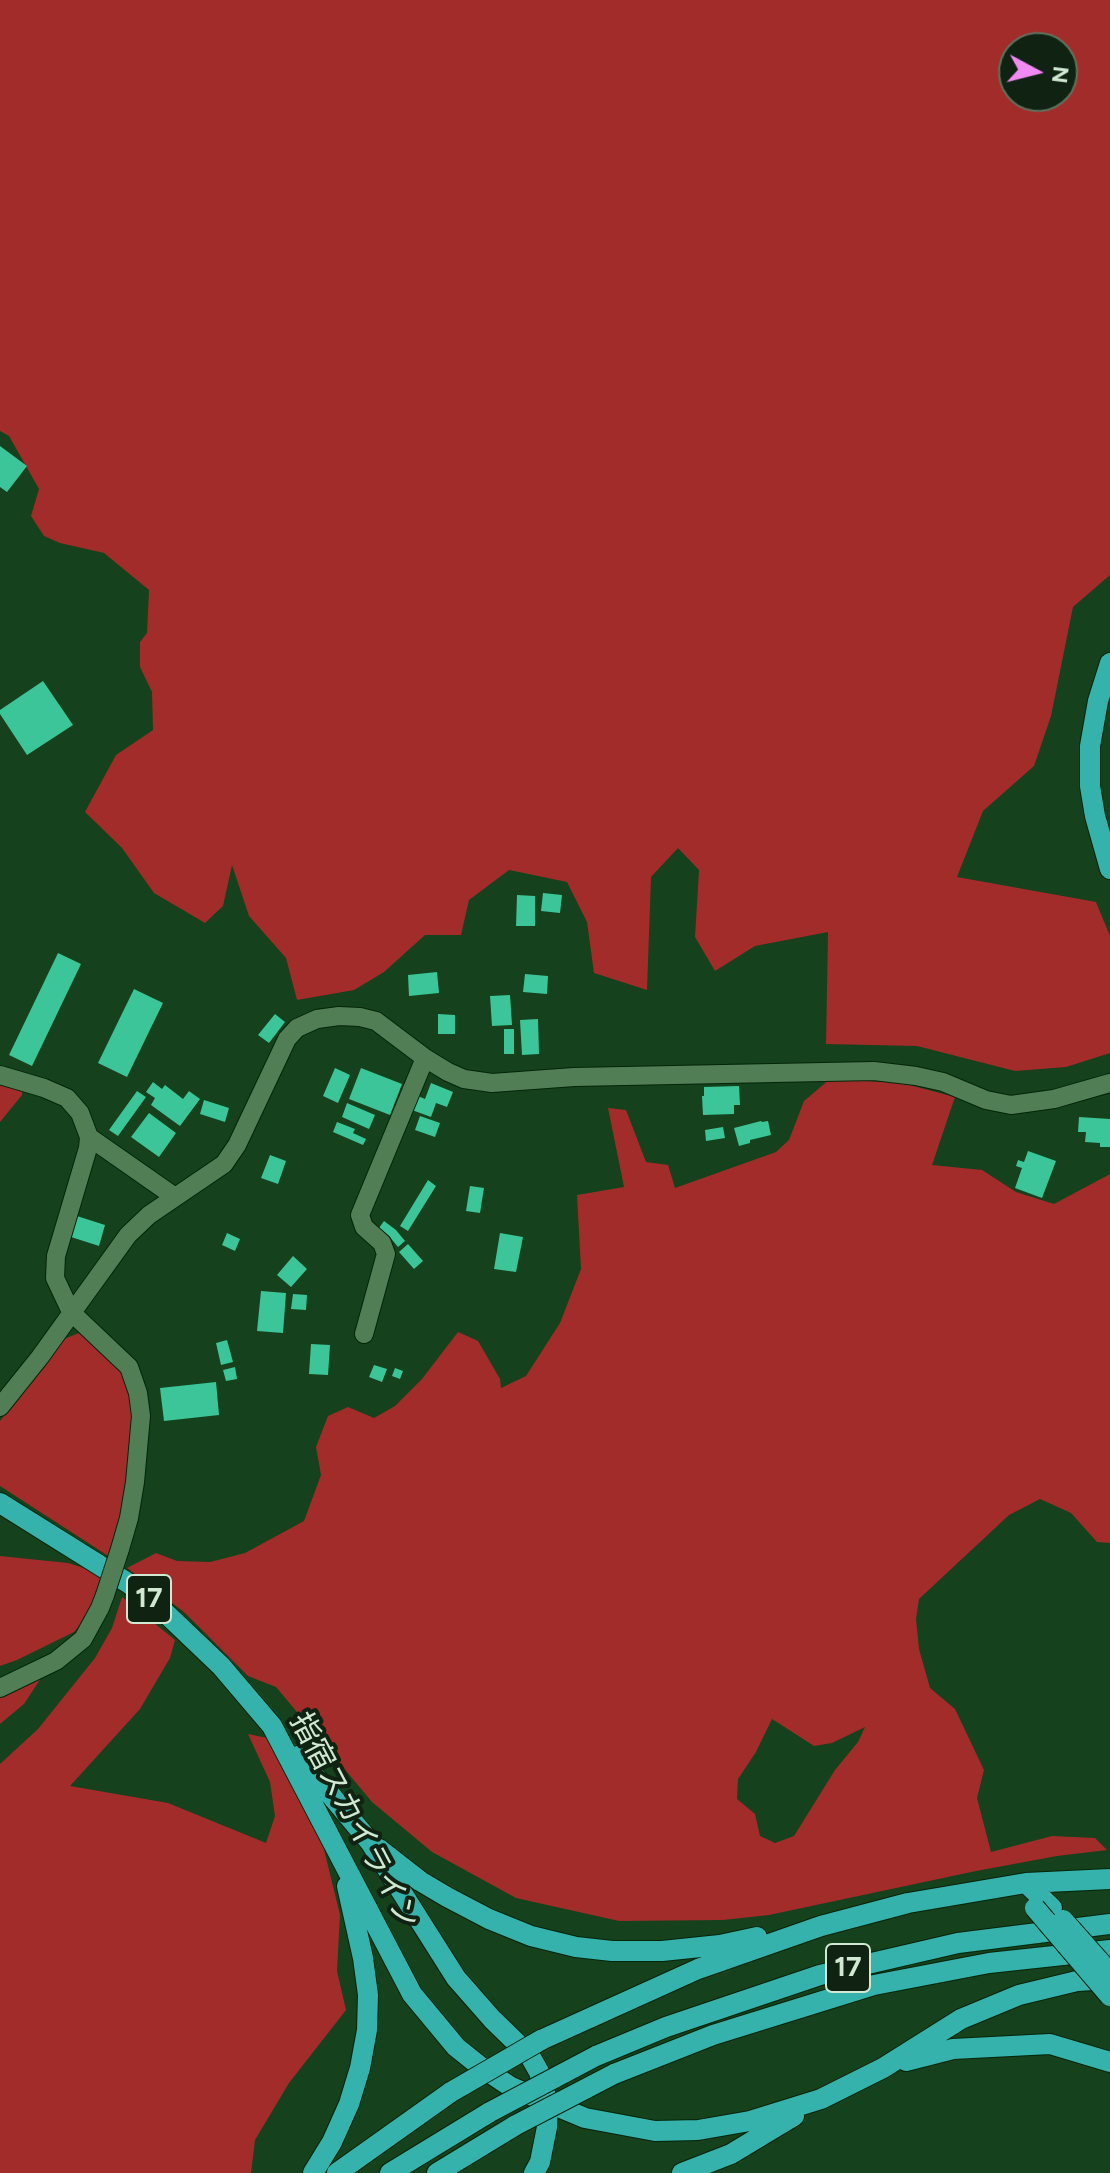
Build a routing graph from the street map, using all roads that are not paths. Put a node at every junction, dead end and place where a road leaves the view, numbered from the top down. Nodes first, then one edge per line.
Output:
1 (1110, 663) edge
2 (1110, 869) edge
3 (425, 1058) junction
4 (0, 1075) edge
5 (1110, 1083) edge
6 (89, 1137) junction
7 (175, 1197) junction
8 (71, 1312) junction
9 (364, 1334) dead end
10 (0, 1407) edge
11 (0, 1503) edge
12 (0, 1688) edge
13 (272, 1726) junction
14 (370, 1842) junction
15 (341, 1860) junction
16 (1110, 1879) edge
17 (1026, 1883) junction
18 (1044, 1908) junction
19 (1110, 1924) edge
20 (821, 1926) junction
21 (1110, 1950) edge
22 (1110, 1976) edge
23 (1110, 1996) edge
24 (1110, 2062) edge
25 (883, 2068) junction
26 (821, 2099) junction
27 (548, 2103) junction
28 (313, 2173) edge
29 (337, 2173) edge
30 (390, 2173) edge
31 (437, 2173) edge
32 (534, 2173) edge
33 (682, 2173) edge

1 - 2 main road
3 - 5 street
3 - 7 street
3 - 9 street
4 - 6 street
6 - 7 street
6 - 8 street
7 - 8 street
8 - 10 street
8 - 12 street, bridge
11 - 13 main road, 指宿スカイライン / 17
13 - 14 main road
13 - 15 main road, 指宿スカイライン / 17
14 - 20 main road
14 - 27 main road
15 - 27 main road, 指宿スカイライン / 17
15 - 28 main road
16 - 17 main road
17 - 18 main road
17 - 20 main road
18 - 22 main road, bridge
18 - 23 main road, bridge
19 - 30 main road, 17, bridge
20 - 29 main road, bridge
21 - 31 main road, 17, bridge
22 - 25 main road, 指宿スカイライン / 17
24 - 25 main road
25 - 26 main road, 指宿スカイライン / 17
26 - 27 main road, 指宿スカイライン / 17
26 - 33 main road
27 - 32 main road

